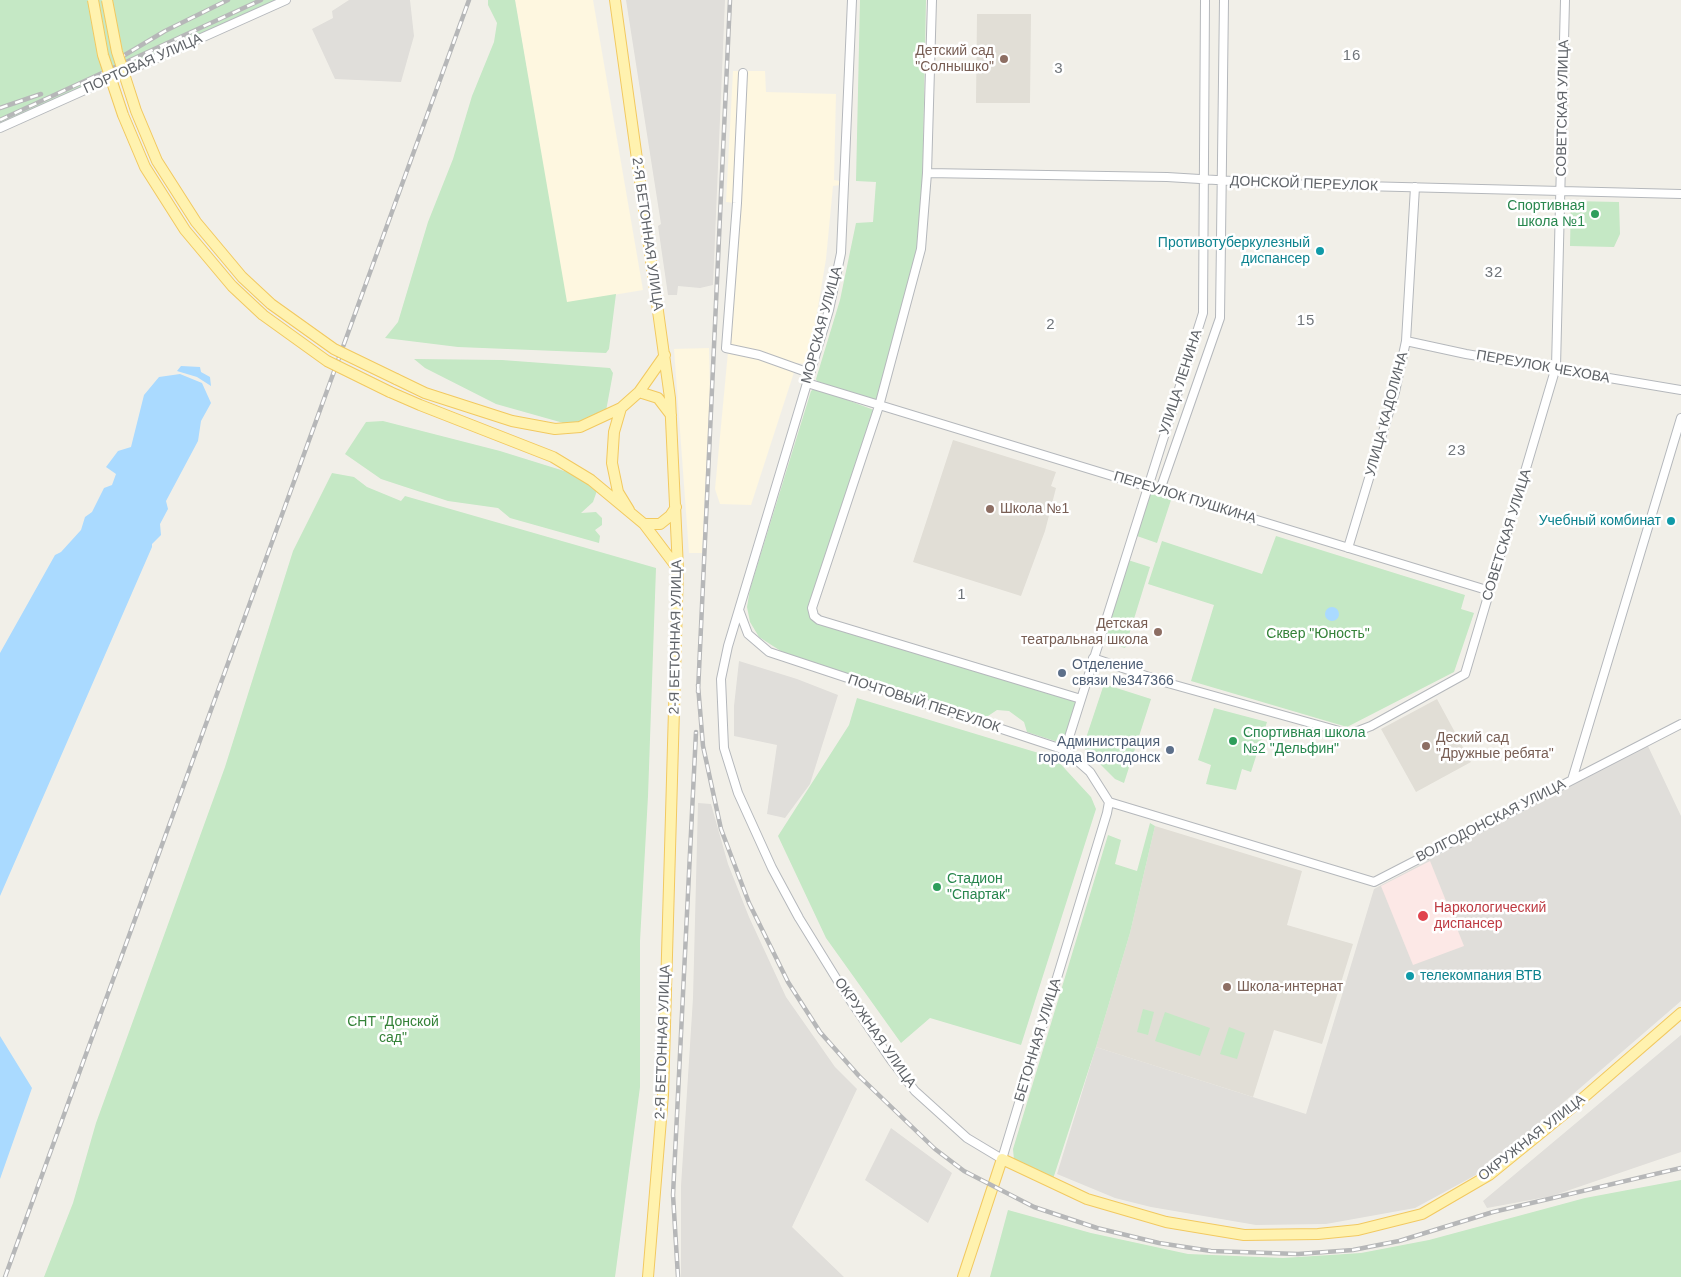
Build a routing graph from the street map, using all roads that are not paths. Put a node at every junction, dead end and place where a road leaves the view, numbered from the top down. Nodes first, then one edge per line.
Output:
1 (93, 0) edge
2 (107, 0) edge
3 (286, 0) edge
4 (615, 0) edge
5 (852, 0) edge
6 (932, 0) edge
7 (1205, 0) edge
8 (1224, 0) edge
9 (1565, 0) edge
10 (743, 74) dead end
11 (0, 128) edge
12 (926, 173) junction
13 (1204, 179) junction
14 (1222, 181) junction
15 (1415, 187) junction
16 (1561, 190) junction
17 (1681, 194) edge
18 (1406, 341) junction
19 (665, 355) junction
20 (1556, 368) junction
21 (811, 371) junction
22 (807, 383) junction
23 (1681, 390) edge
24 (639, 392) junction
25 (879, 406) junction
26 (621, 408) junction
27 (671, 415) junction
28 (1681, 418) edge
29 (1148, 486) junction
30 (1160, 490) junction
31 (676, 507) junction
32 (633, 515) junction
33 (644, 524) junction
34 (1348, 548) junction
35 (678, 570) junction
36 (1490, 592) junction
37 (739, 610) junction
38 (1093, 658) junction
39 (1081, 699) junction
40 (1681, 724) edge
41 (1065, 750) junction
42 (1572, 780) junction
43 (1109, 802) junction
44 (1681, 1013) edge
45 (1002, 1159) junction
46 (648, 1277) edge
47 (963, 1277) edge

1 - 32 main road, bridge
2 - 26 main road, bridge
3 - 11 street, ПОРТОВАЯ УЛИЦА
4 - 19 main road, 2-Я БЕТОННАЯ УЛИЦА
5 - 21 street, МОРСКАЯ УЛИЦА
6 - 12 street
7 - 13 street, УЛИЦА ЛЕНИНА
8 - 14 street, УЛИЦА ЛЕНИНА
9 - 16 street, СОВЕТСКАЯ УЛИЦА
10 - 21 street
12 - 13 street, ДОНСКОЙ ПЕРЕУЛОК
12 - 25 street
13 - 14 street, ДОНСКОЙ ПЕРЕУЛОК
13 - 29 street, УЛИЦА ЛЕНИНА
14 - 15 street, ДОНСКОЙ ПЕРЕУЛОК
14 - 30 street, УЛИЦА ЛЕНИНА
15 - 16 street, ДОНСКОЙ ПЕРЕУЛОК
15 - 18 street, УЛИЦА КАДОЛИНА
16 - 17 street, ДОНСКОЙ ПЕРЕУЛОК
16 - 20 street, СОВЕТСКАЯ УЛИЦА
18 - 20 street, ПЕРЕУЛОК ЧЕХОВА
18 - 34 street, УЛИЦА КАДОЛИНА
19 - 24 main road
19 - 27 main road, 2-Я БЕТОННАЯ УЛИЦА
20 - 23 street, ПЕРЕУЛОК ЧЕХОВА
20 - 36 street, СОВЕТСКАЯ УЛИЦА
21 - 22 street, МОРСКАЯ УЛИЦА
22 - 25 street, ПЕРЕУЛОК ПУШКИНА
22 - 37 street, МОРСКАЯ УЛИЦА
24 - 26 main road
24 - 27 main road
25 - 29 street, ПЕРЕУЛОК ПУШКИНА
25 - 39 street
26 - 32 main road
27 - 31 main road, 2-Я БЕТОННАЯ УЛИЦА
28 - 42 street, ВОЛГОДОНСКАЯ УЛИЦА
29 - 30 street, ПЕРЕУЛОК ПУШКИНА
29 - 38 street, УЛИЦА ЛЕНИНА
30 - 34 street, ПЕРЕУЛОК ПУШКИНА
31 - 33 main road
31 - 35 main road, 2-Я БЕТОННАЯ УЛИЦА
32 - 33 main road
33 - 35 main road
34 - 36 street, ПЕРЕУЛОК ПУШКИНА
35 - 46 main road, 2-Я БЕТОННАЯ УЛИЦА
36 - 38 street, СОВЕТСКАЯ УЛИЦА
37 - 41 street, ПОЧТОВЫЙ ПЕРЕУЛОК
37 - 45 street, ОКРУЖНАЯ УЛИЦА
38 - 39 street, УЛИЦА ЛЕНИНА
39 - 41 street, УЛИЦА ЛЕНИНА
40 - 42 street
41 - 43 street, ПОЧТОВЫЙ ПЕРЕУЛОК
42 - 43 street, ВОЛГОДОНСКАЯ УЛИЦА
43 - 45 street, БЕТОННАЯ УЛИЦА
44 - 45 main road, ОКРУЖНАЯ УЛИЦА
45 - 47 main road, БЕТОННАЯ УЛИЦА

